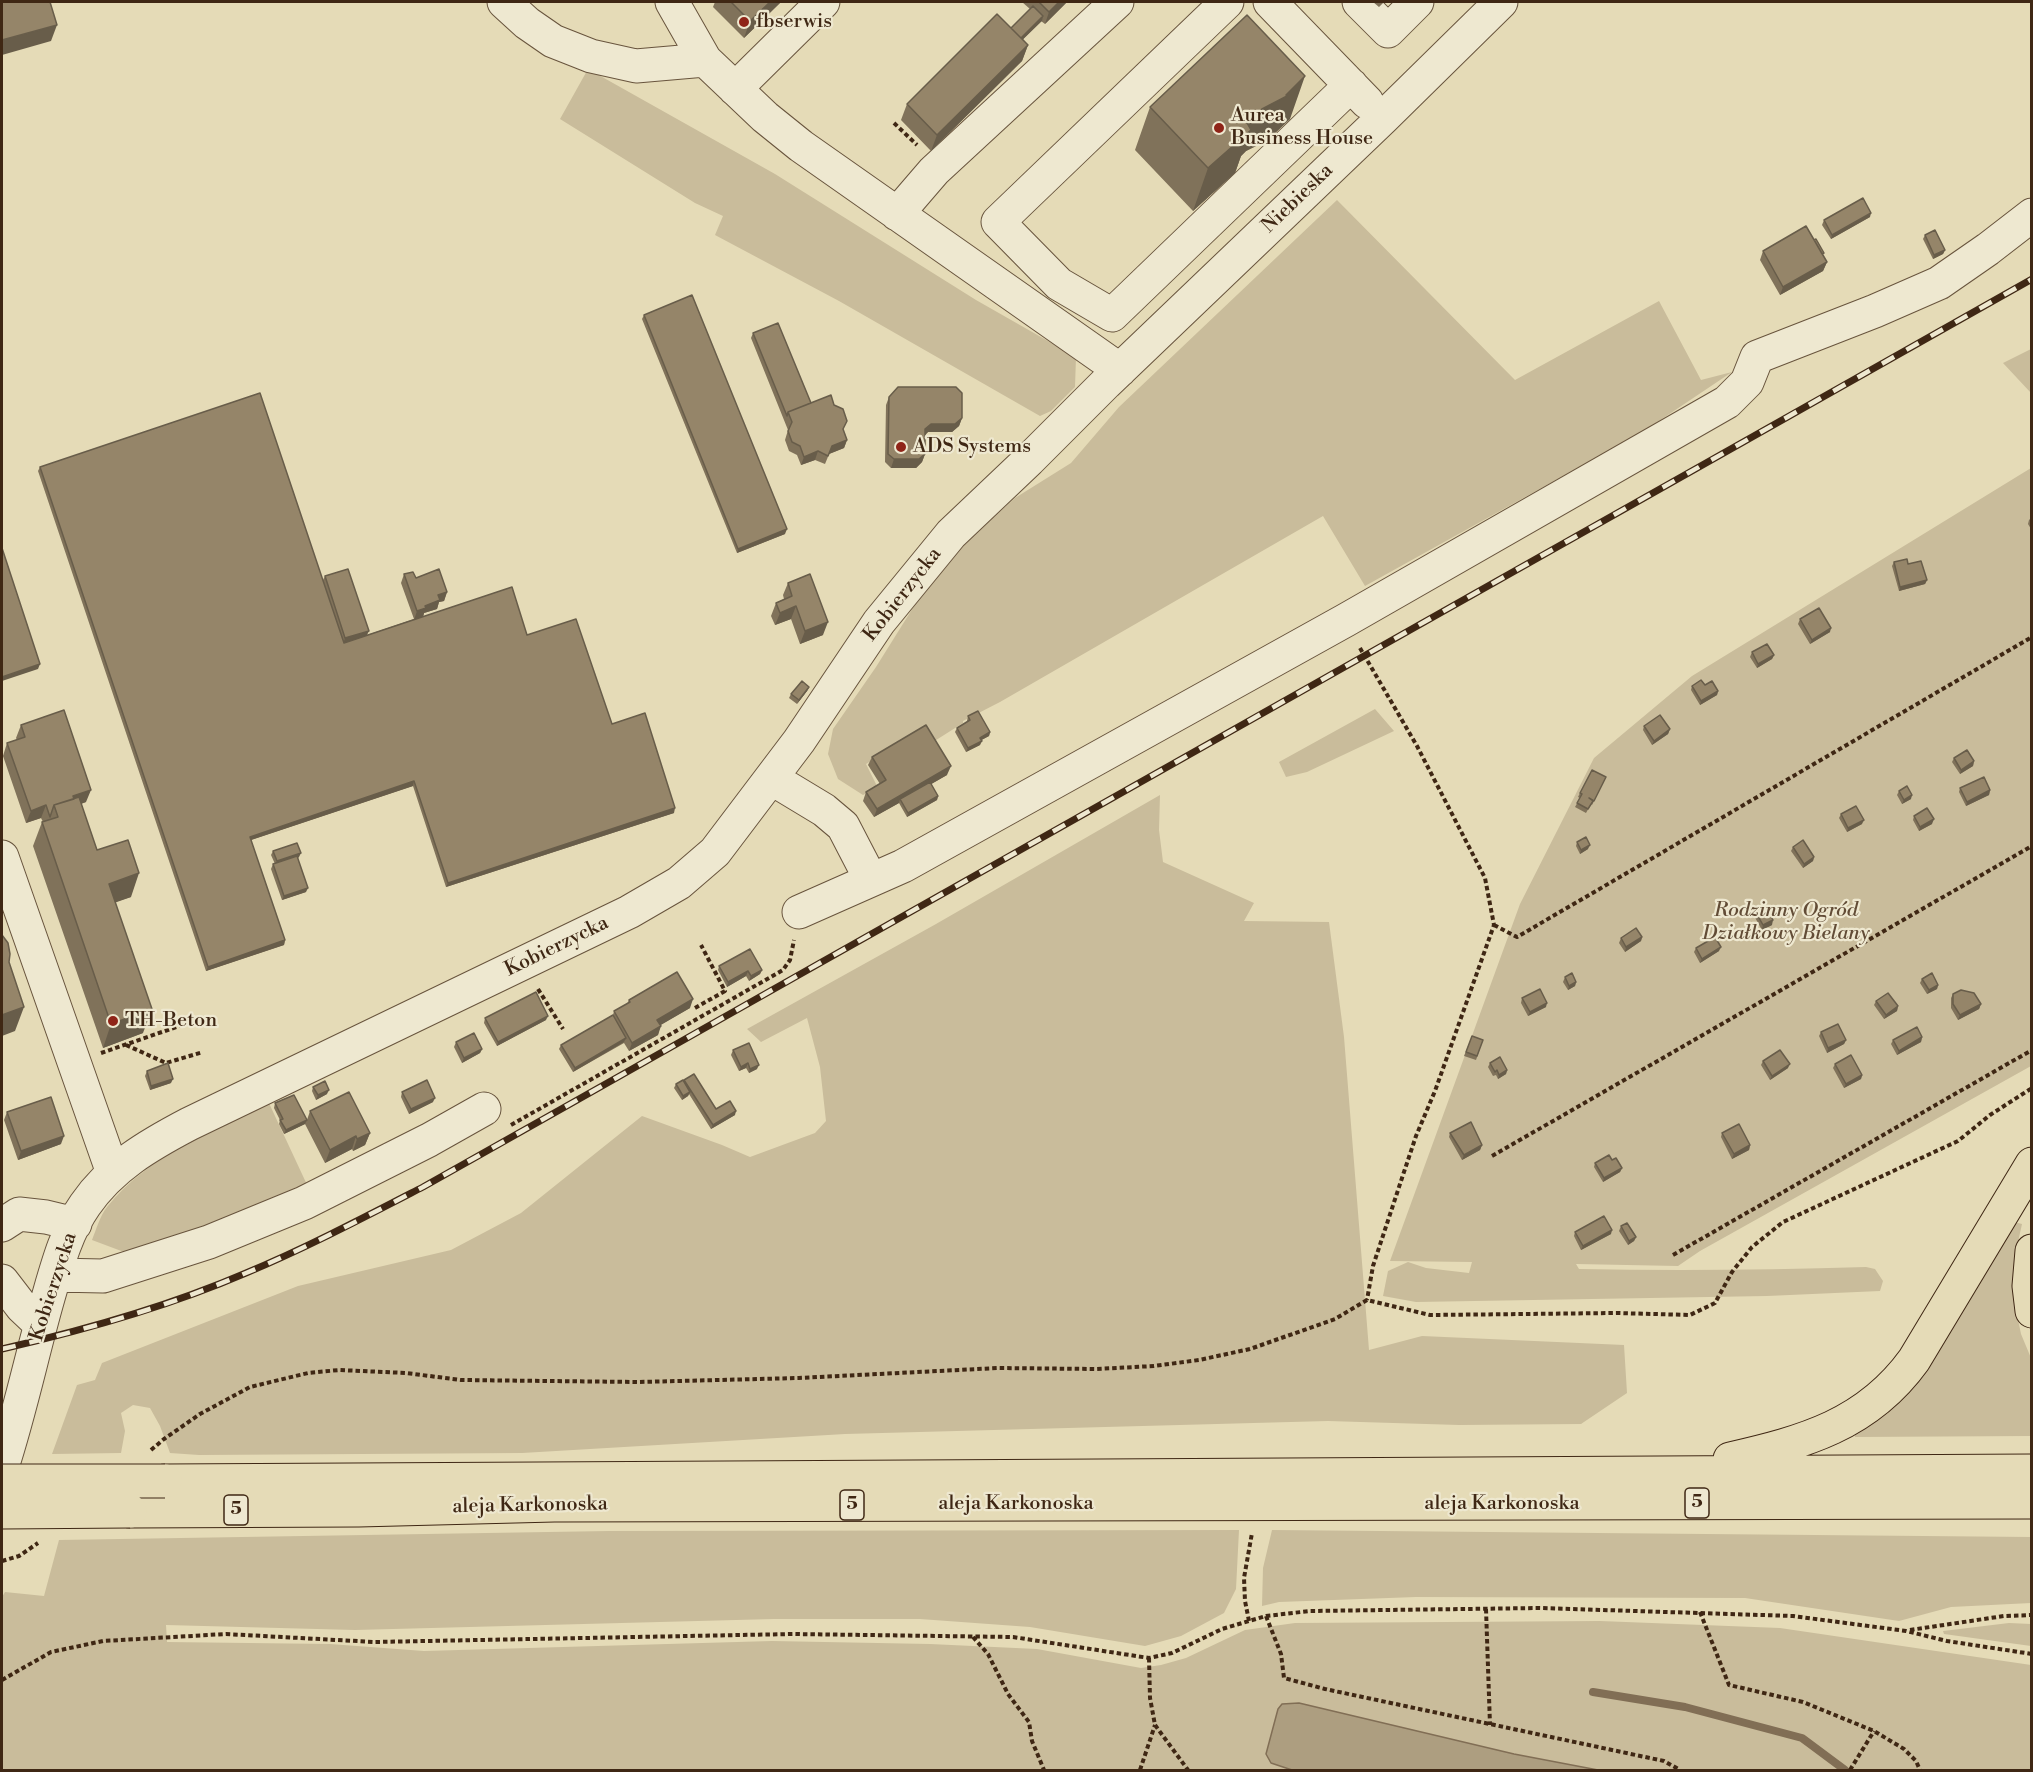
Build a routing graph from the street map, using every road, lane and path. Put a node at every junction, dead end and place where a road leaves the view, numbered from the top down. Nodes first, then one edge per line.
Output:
1 (504, 2) edge
2 (672, 2) edge
3 (823, 2) edge
4 (1117, 2) edge
5 (1227, 2) edge
6 (1270, 2) edge
7 (1359, 2) edge
8 (1418, 2) edge
9 (1501, 2) edge
10 (705, 60) junction
11 (1351, 85) junction
12 (735, 88) junction
13 (1383, 118) junction
14 (897, 214) junction
15 (2031, 215) edge
16 (1120, 370) junction
17 (2031, 637) edge
18 (1375, 672) dead end
19 (771, 778) junction
20 (2031, 846) edge
21 (2, 857) edge
22 (871, 880) junction
23 (799, 912) joint
24 (1494, 925) junction
25 (701, 945) dead end
26 (531, 988) dead end
27 (695, 1008) dead end
28 (194, 1021) dead end
29 (563, 1029) dead end
30 (125, 1044) junction
31 (2031, 1050) edge
32 (203, 1052) dead end
33 (74, 1062) junction
34 (2031, 1088) edge
35 (496, 1118) joint
36 (1492, 1156) dead end
37 (2031, 1164) edge
38 (113, 1173) junction
39 (75, 1224) junction
40 (2, 1225) edge
41 (2031, 1251) edge
42 (1673, 1255) dead end
43 (54, 1275) junction
44 (2, 1281) edge
45 (1367, 1300) junction
46 (2031, 1311) edge
47 (40, 1324) junction
48 (143, 1457) dead end
49 (2, 1467) edge
50 (2031, 1471) edge
51 (1672, 1473) junction
52 (2, 1481) edge
53 (2031, 1502) edge
54 (2, 1512) edge
55 (1252, 1528) dead end
56 (46, 1538) dead end
57 (2, 1561) edge
58 (1486, 1609) junction
59 (1700, 1612) junction
60 (2031, 1615) edge
61 (1266, 1616) junction
62 (1249, 1621) junction
63 (1906, 1631) junction
64 (972, 1636) junction
65 (2031, 1654) edge
66 (1149, 1658) junction
67 (2, 1680) edge
68 (1155, 1725) junction
69 (1490, 1725) junction
70 (1874, 1731) junction
71 (1044, 1770) edge
72 (1140, 1770) edge
73 (1188, 1770) edge
74 (1680, 1770) edge
75 (1850, 1770) edge
76 (1920, 1770) edge

1 - 10 street
2 - 10 street
3 - 12 street
4 - 14 street
5 - 11 street
6 - 11 street
7 - 8 street
9 - 13 street, Niebieska
10 - 12 street
11 - 13 street
12 - 14 street
13 - 16 street, Niebieska
14 - 16 street
15 - 22 street
16 - 19 street, Kobierzycka
17 - 24 path
18 - 24 path
19 - 22 street
19 - 38 street, Kobierzycka
20 - 36 path
21 - 33 street
22 - 23 street
23 - 35 path
24 - 45 path
25 - 27 path
26 - 29 path
28 - 30 path
30 - 32 path
30 - 33 path
31 - 42 path
33 - 38 street
34 - 45 path
35 - 43 street
37 - 51 main road
38 - 39 street, Kobierzycka
39 - 40 street
39 - 43 street, Kobierzycka
41 - 46 main road
43 - 47 street, Kobierzycka
44 - 47 street
45 - 48 path
47 - 49 street, Kobierzycka
50 - 51 main road, aleja Karkonoska / 5
51 - 52 main road, aleja Karkonoska / 5, bridge
53 - 54 main road, aleja Karkonoska / 5, bridge
55 - 62 path
56 - 57 path
58 - 59 path
58 - 61 path
58 - 69 path
59 - 63 path
59 - 70 path
60 - 63 path
61 - 62 path
61 - 69 path
62 - 66 path
63 - 65 path
64 - 66 path
64 - 67 path
64 - 71 path
66 - 68 path
68 - 72 path
68 - 73 path
69 - 74 path
70 - 75 path
70 - 76 path

